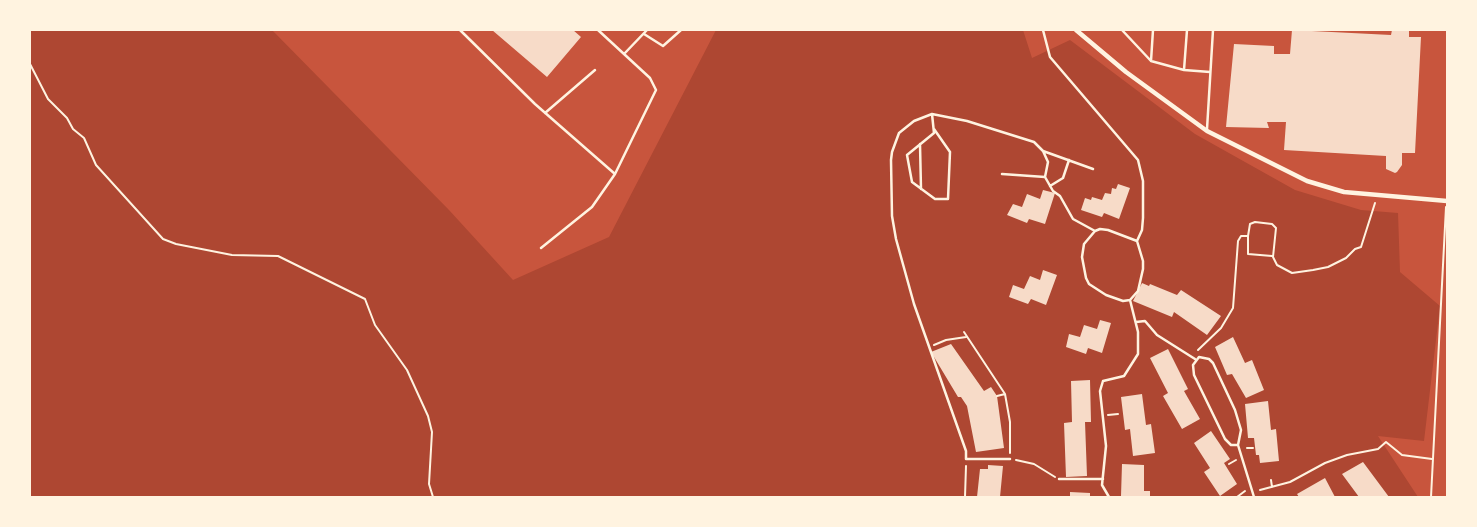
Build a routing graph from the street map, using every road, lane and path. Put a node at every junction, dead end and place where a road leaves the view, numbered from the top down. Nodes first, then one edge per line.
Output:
1 (460, 30) edge
2 (598, 30) edge
3 (647, 30) edge
4 (681, 30) edge
5 (1043, 30) edge
6 (1076, 30) edge
7 (1122, 30) edge
8 (1153, 30) edge
9 (1187, 30) edge
10 (1214, 30) edge
11 (644, 34) junction
12 (624, 54) junction
13 (1151, 61) junction
14 (30, 64) edge
15 (595, 70) dead end
16 (1184, 70) junction
17 (1210, 72) junction
18 (545, 113) junction
19 (932, 114) junction
20 (934, 129) junction
21 (1206, 131) junction
22 (920, 144) junction
23 (1043, 151) junction
24 (1069, 160) junction
25 (1093, 169) dead end
26 (615, 174) junction
27 (1002, 174) dead end
28 (1045, 177) junction
29 (1050, 186) junction
30 (922, 189) junction
31 (1379, 195) junction
32 (1447, 201) edge
33 (1095, 231) junction
34 (1248, 236) junction
35 (1137, 241) junction
36 (542, 248) dead end
37 (1273, 256) junction
38 (1130, 300) junction
39 (1136, 322) junction
40 (964, 332) dead end
41 (966, 338) junction
42 (929, 347) junction
43 (1192, 355) junction
44 (1195, 359) junction
45 (1005, 394) junction
46 (997, 396) dead end
47 (1118, 414) dead end
48 (1104, 416) junction
49 (1238, 445) junction
50 (966, 459) junction
51 (1010, 459) junction
52 (1433, 459) junction
53 (1059, 479) joint
54 (1103, 479) junction
55 (1271, 480) dead end
56 (1272, 486) junction
57 (1252, 487) junction
58 (1253, 495) edge
59 (434, 497) edge
60 (965, 497) edge
61 (1109, 497) edge
62 (1237, 497) edge
63 (1431, 497) edge

1 - 18 lane
2 - 12 lane
3 - 11 lane
4 - 11 lane
5 - 35 lane
6 - 21 street
7 - 13 lane
8 - 13 lane
9 - 16 lane
10 - 17 lane
11 - 12 lane
12 - 26 lane
13 - 16 lane
14 - 59 path
15 - 18 lane
16 - 17 lane
17 - 21 lane
18 - 26 lane
19 - 20 lane
19 - 23 lane
19 - 42 lane
20 - 22 lane
20 - 30 lane
21 - 31 street
22 - 30 lane
22 - 30 lane
23 - 24 lane
23 - 28 lane
24 - 25 lane
24 - 29 lane
26 - 36 lane
27 - 28 lane
28 - 29 lane
29 - 33 lane
31 - 32 street
31 - 37 path
32 - 52 path
33 - 35 lane
33 - 38 lane
34 - 37 path
34 - 37 path
34 - 43 path
35 - 38 lane
38 - 39 lane
39 - 43 lane
39 - 48 lane
40 - 41 path
41 - 42 path
41 - 45 path
42 - 50 lane
43 - 44 lane
44 - 49 lane
44 - 49 lane
45 - 46 path
45 - 51 path
47 - 48 path
48 - 54 lane
49 - 57 lane
50 - 51 lane
50 - 60 path
51 - 53 path
52 - 56 path
52 - 63 path
53 - 54 lane
54 - 61 lane
55 - 56 path
56 - 58 path
57 - 58 lane
57 - 62 path

